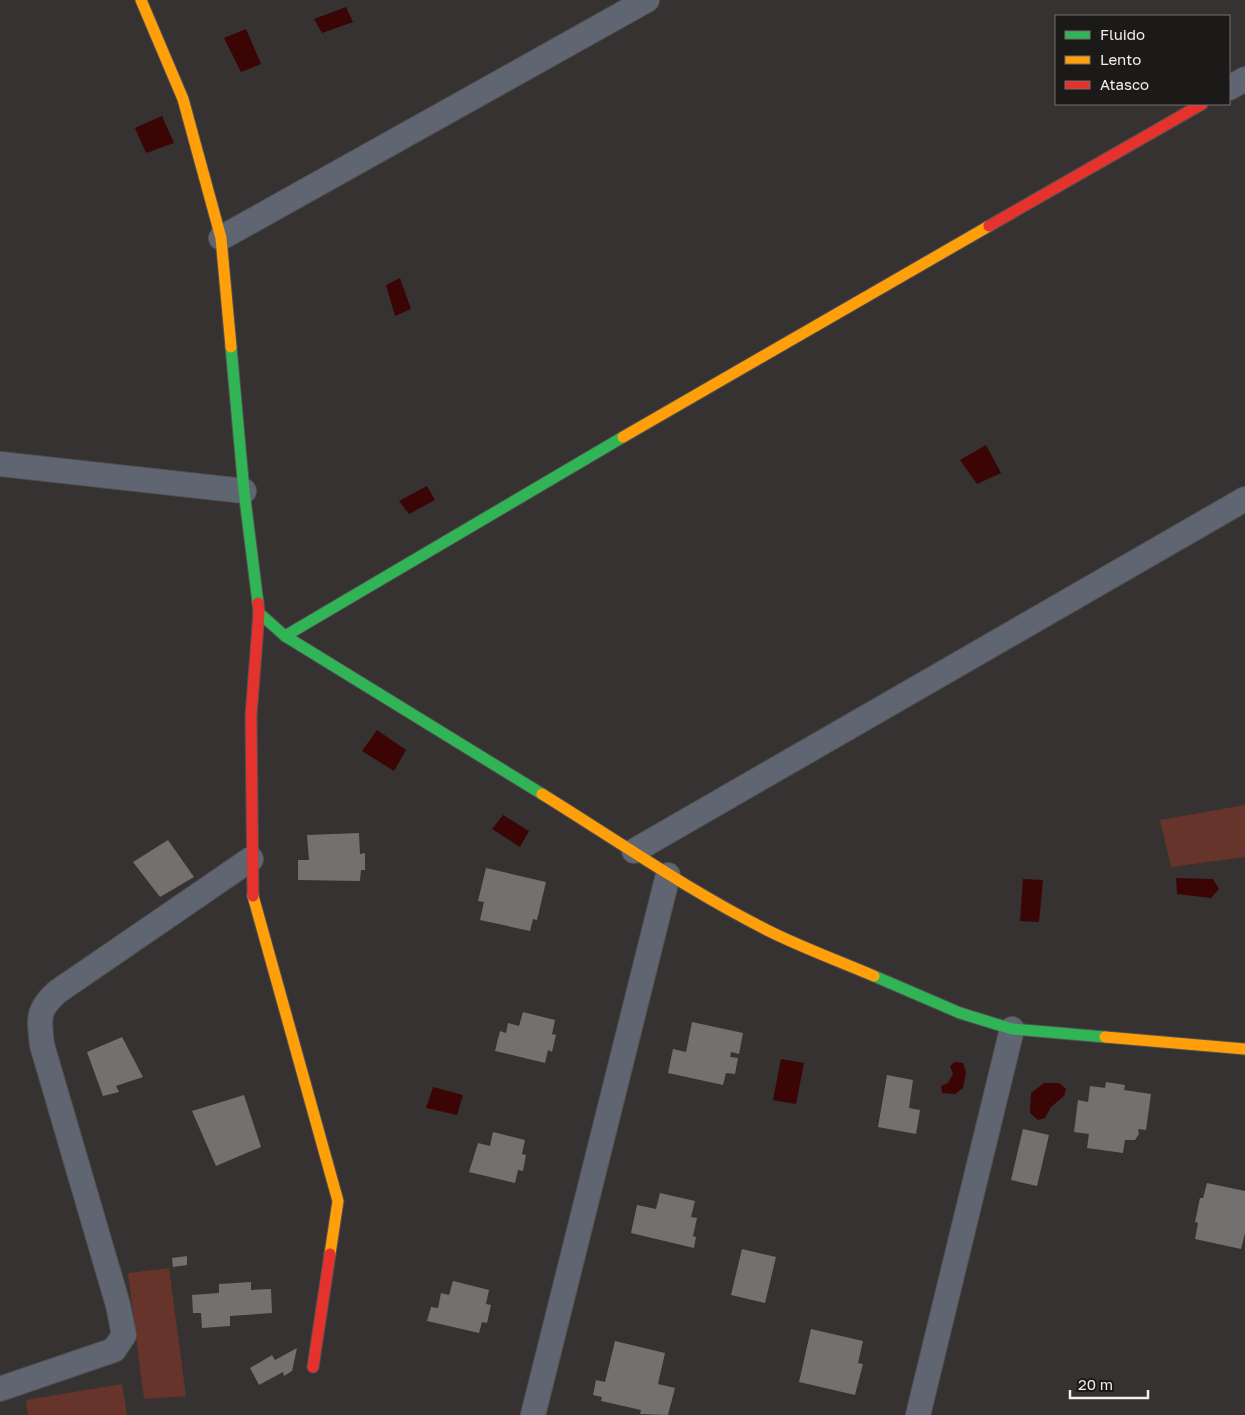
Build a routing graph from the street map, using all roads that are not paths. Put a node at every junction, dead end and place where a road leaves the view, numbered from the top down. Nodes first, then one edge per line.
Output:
1 (141, 0) edge
2 (647, 0) edge
3 (1245, 79) edge
4 (1230, 87) edge
5 (1200, 105) edge
6 (221, 238) junction
7 (0, 464) edge
8 (244, 491) junction
9 (1245, 499) edge
10 (259, 613) junction
11 (285, 636) junction
12 (634, 851) junction
13 (252, 859) junction
14 (668, 875) junction
15 (1012, 1029) junction
16 (1245, 1049) edge
17 (313, 1367) dead end
18 (0, 1389) edge
19 (532, 1415) edge
20 (918, 1415) edge

1 - 6 street
2 - 6 street
3 - 4 street
5 - 11 street
6 - 8 street
7 - 8 street
8 - 10 street
9 - 12 street
10 - 11 street
10 - 13 street
11 - 12 street
12 - 14 street
13 - 17 street
13 - 18 street
14 - 15 street
14 - 19 street
15 - 16 street
15 - 20 street

